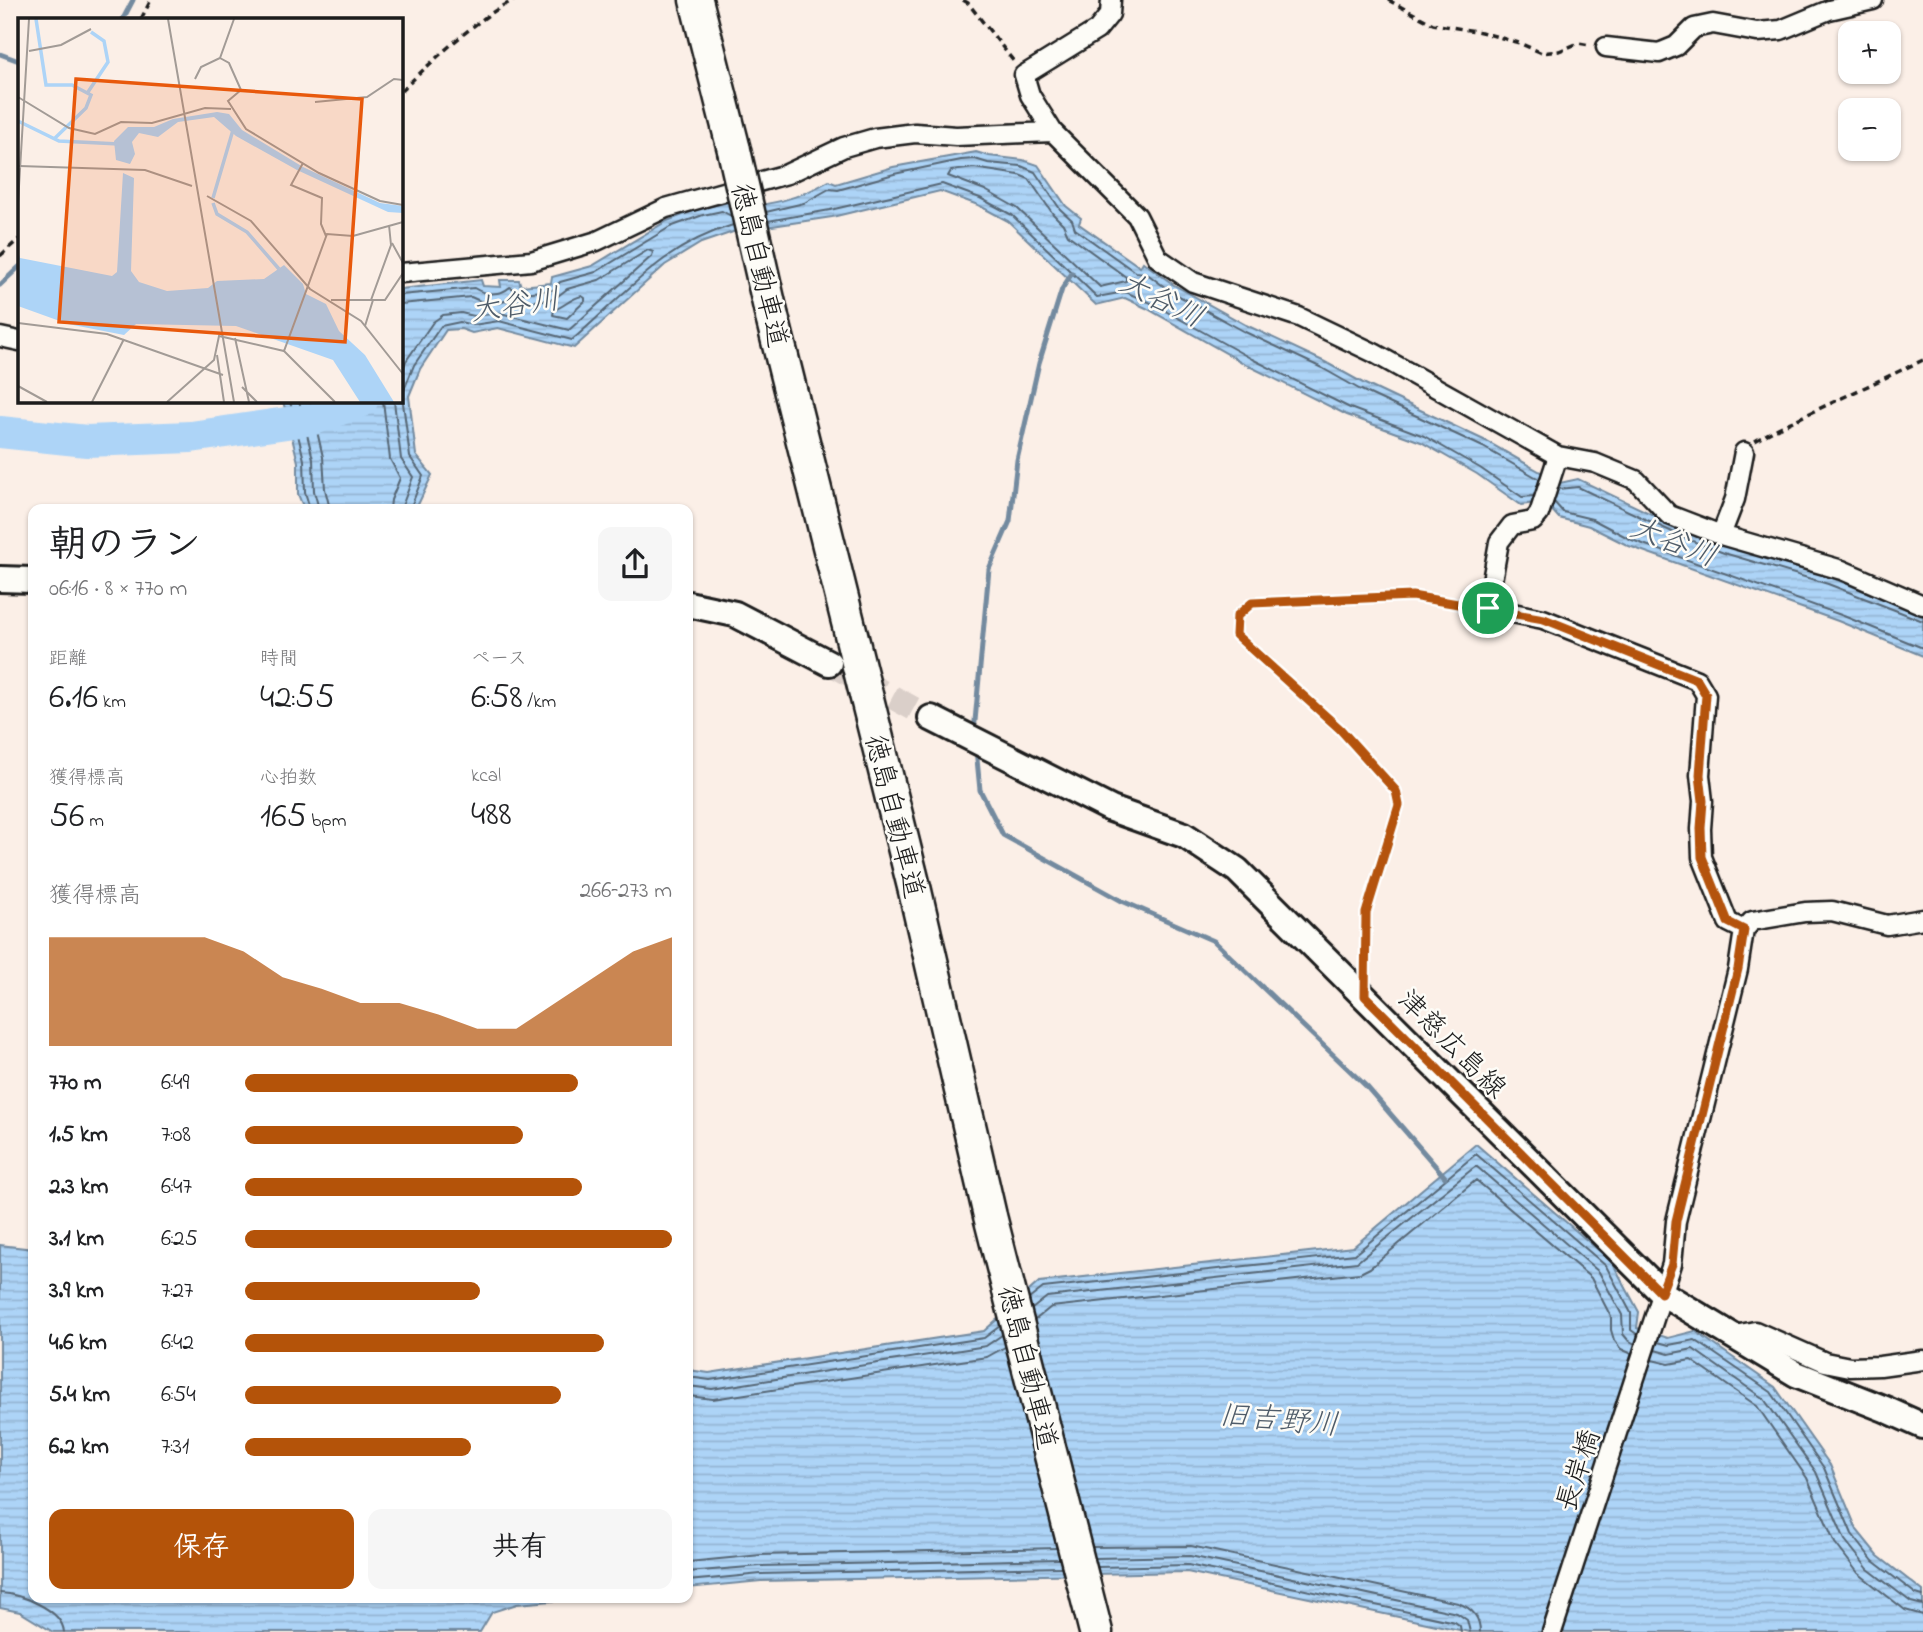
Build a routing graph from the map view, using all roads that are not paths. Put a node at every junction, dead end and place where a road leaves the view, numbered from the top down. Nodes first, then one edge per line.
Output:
1 (696, 0) edge
2 (1111, 0) edge
3 (1873, 0) edge
4 (1605, 47) road end
5 (1053, 132) junction
6 (402, 272) edge
7 (0, 337) edge
8 (18, 341) edge
9 (1744, 452) road end
10 (1555, 465) junction
11 (1721, 535) junction
12 (0, 579) edge
13 (28, 580) edge
14 (693, 605) edge
15 (1923, 605) edge
16 (829, 663) tunnel mouth
17 (931, 718) tunnel mouth
18 (1923, 919) edge
19 (1744, 930) junction
20 (1661, 1293) junction
21 (1735, 1335) junction
22 (1923, 1360) edge
23 (1923, 1426) edge
24 (1096, 1632) edge
25 (1552, 1632) edge

1 - 24 highway, 徳島自動車道, bridge
2 - 5 street
3 - 4 street
5 - 6 street
5 - 10 street
7 - 8 street
9 - 11 street
10 - 11 street
10 - 19 street
11 - 15 street
12 - 13 main road
14 - 16 main road
17 - 20 main road, 津慈広島線
18 - 19 street
19 - 20 street, 長岸橋
20 - 21 main road, 津慈広島線
20 - 25 street, 長岸橋
21 - 22 street
21 - 23 main road, 津慈広島線

